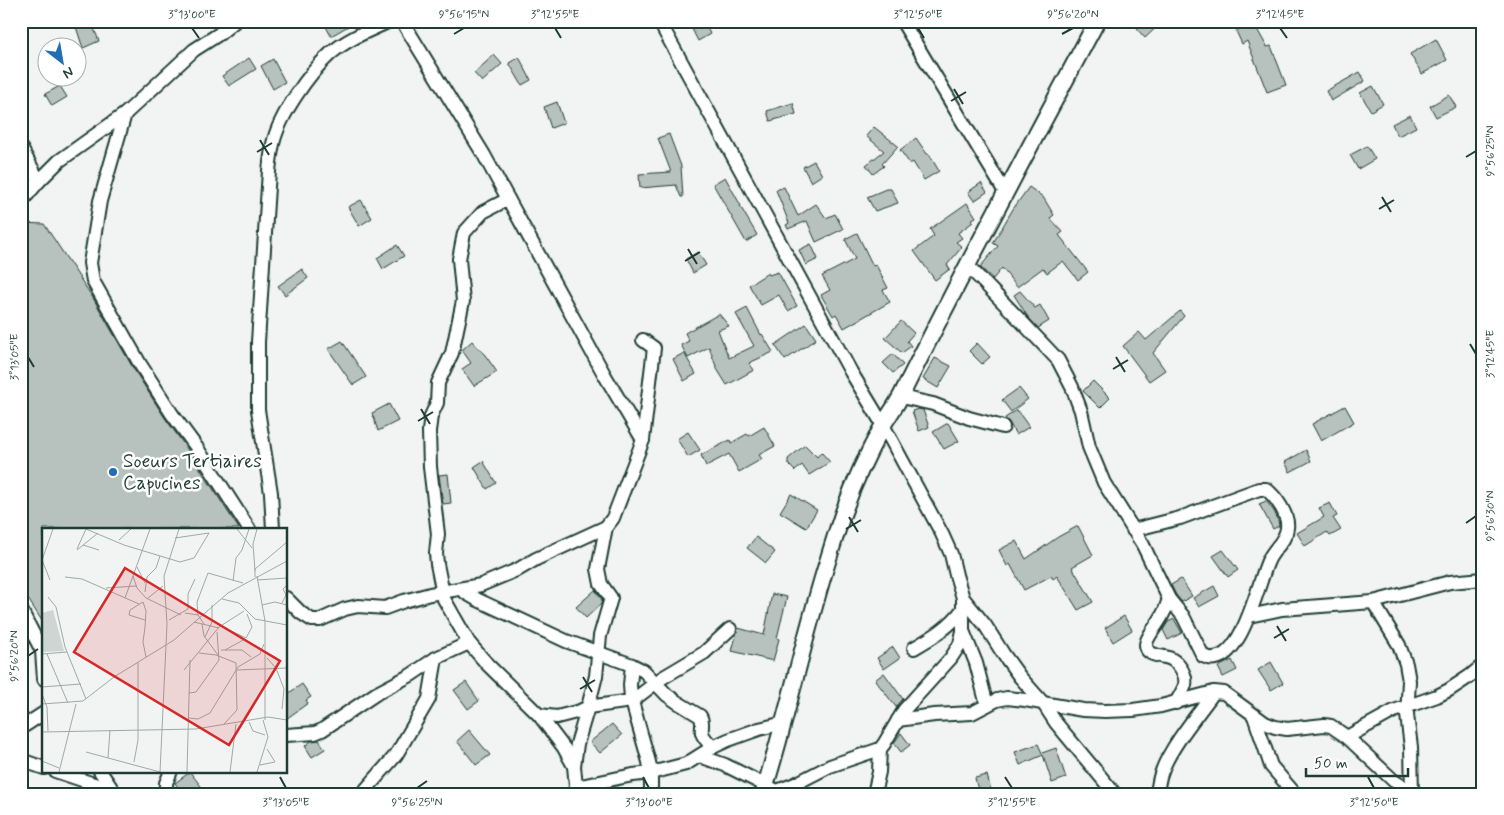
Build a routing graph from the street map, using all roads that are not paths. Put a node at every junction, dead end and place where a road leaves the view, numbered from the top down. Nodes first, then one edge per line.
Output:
1 (235, 21) edge
2 (390, 21) edge
3 (402, 21) edge
4 (659, 21) edge
5 (902, 21) edge
6 (1097, 21) edge
7 (125, 114) junction
8 (21, 148) edge
9 (39, 182) junction
10 (1005, 192) junction
11 (508, 199) junction
12 (21, 202) edge
13 (968, 266) junction
14 (643, 340) dead end
15 (901, 397) junction
16 (883, 425) junction
17 (1003, 426) dead end
18 (643, 440) junction
19 (606, 527) junction
20 (248, 528) edge
21 (273, 528) edge
22 (1133, 530) junction
23 (1483, 579) edge
24 (462, 589) junction
25 (443, 592) junction
26 (1169, 599) junction
27 (288, 600) edge
28 (1374, 602) junction
29 (963, 603) junction
30 (21, 610) edge
31 (1249, 616) junction
32 (730, 629) dead end
33 (963, 631) junction
34 (469, 643) junction
35 (914, 648) dead end
36 (42, 651) edge
37 (597, 652) junction
38 (436, 658) junction
39 (632, 664) junction
40 (1483, 665) edge
41 (656, 682) junction
42 (1214, 692) junction
43 (632, 701) junction
44 (1043, 703) junction
45 (1176, 703) junction
46 (987, 705) junction
47 (588, 707) junction
48 (1407, 707) junction
49 (42, 714) edge
50 (539, 715) junction
51 (1254, 716) junction
52 (898, 720) junction
53 (784, 723) junction
54 (21, 728) edge
55 (288, 735) edge
56 (1347, 737) junction
57 (714, 747) junction
58 (880, 749) junction
59 (700, 756) junction
60 (21, 760) edge
61 (574, 766) junction
62 (42, 767) edge
63 (58, 772) edge
64 (101, 772) edge
65 (171, 772) edge
66 (651, 773) junction
67 (575, 791) edge
68 (771, 791) edge
69 (114, 792) edge
70 (1412, 793) edge
71 (166, 794) edge
72 (362, 794) edge
73 (651, 794) edge
74 (874, 794) edge
75 (1115, 794) edge
76 (1157, 794) edge
77 (1295, 794) edge

1 - 7 street
2 - 21 street
3 - 11 street
4 - 16 street
5 - 10 street
6 - 10 street
7 - 9 street
7 - 20 street
8 - 9 street
9 - 12 street
10 - 13 street
11 - 18 street
11 - 25 street
13 - 15 street
13 - 22 street
14 - 18 street
15 - 16 street
15 - 17 street
16 - 29 street
16 - 53 street
18 - 19 street
19 - 24 street
19 - 37 street
22 - 26 street
22 - 31 street
23 - 28 street
24 - 25 street
24 - 37 street
25 - 27 street
25 - 34 street
26 - 31 street
26 - 45 street
28 - 31 street
28 - 48 street
29 - 33 street
29 - 35 street
29 - 44 street
30 - 36 street
32 - 41 street
33 - 46 street
33 - 52 street
34 - 38 street
34 - 50 street
37 - 39 street
37 - 47 street
38 - 55 street
38 - 72 street
39 - 41 street
39 - 43 street
40 - 48 street
41 - 43 street
41 - 57 street
42 - 45 street
42 - 51 street
42 - 76 street
43 - 47 street
43 - 66 street
44 - 45 street
44 - 46 street
44 - 75 street
46 - 52 street
47 - 50 street
47 - 61 street
48 - 56 street
48 - 70 street
49 - 54 street
50 - 61 street
51 - 56 street
51 - 77 street
52 - 58 street
53 - 57 street
53 - 68 street
56 - 70 street
57 - 59 street
58 - 68 street
58 - 74 street
59 - 66 street
59 - 68 street
60 - 62 street
61 - 67 street
63 - 69 street
64 - 69 street
65 - 71 street
66 - 67 street
66 - 73 street

